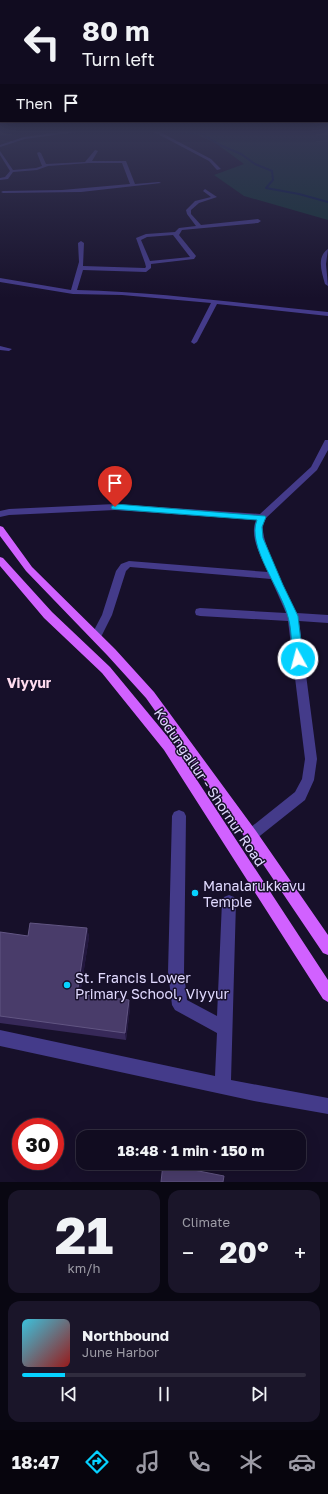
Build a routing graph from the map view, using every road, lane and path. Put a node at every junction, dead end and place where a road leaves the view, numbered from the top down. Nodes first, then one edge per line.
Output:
1 (112, 187) edge
2 (205, 190) dead end
3 (2, 194) edge
4 (258, 221) dead end
5 (198, 226) junction
6 (176, 233) junction
7 (81, 243) dead end
8 (328, 251) edge
9 (148, 263) junction
10 (81, 268) junction
11 (326, 271) edge
12 (0, 280) edge
13 (328, 284) edge
14 (74, 292) junction
15 (215, 302) junction
16 (328, 314) edge
17 (194, 342) dead end
18 (0, 348) edge
19 (9, 349) dead end
20 (328, 442) edge
21 (0, 514) edge
22 (262, 517) junction
23 (0, 529) edge
24 (0, 560) edge
25 (274, 576) junction
26 (200, 612) dead end
27 (293, 616) junction
28 (328, 619) edge
29 (96, 636) junction
30 (179, 816) dead end
31 (251, 835) junction
32 (229, 902) dead end
33 (328, 948) edge
34 (328, 994) edge
35 (225, 1028) junction
36 (0, 1038) edge
37 (223, 1086) junction
38 (328, 1106) edge

1 - 3 street
2 - 5 street
4 - 5 street
5 - 6 street
6 - 9 street
6 - 9 street
7 - 10 street
8 - 11 street
9 - 10 street
10 - 14 street
11 - 13 street
12 - 14 street
14 - 15 street
15 - 16 street
15 - 17 street
18 - 19 street
20 - 22 street
21 - 22 street
22 - 25 street
23 - 29 main road, Kodungallur - Shornur Road
24 - 34 main road, Kodungallur - Shornur Road
25 - 27 street
25 - 29 street
26 - 27 street
27 - 28 street
27 - 31 street
29 - 31 main road, Kodungallur - Shornur Road
30 - 35 street
31 - 33 main road, Kodungallur - Shornur Road
32 - 35 street
35 - 37 street
36 - 37 street
37 - 38 street

